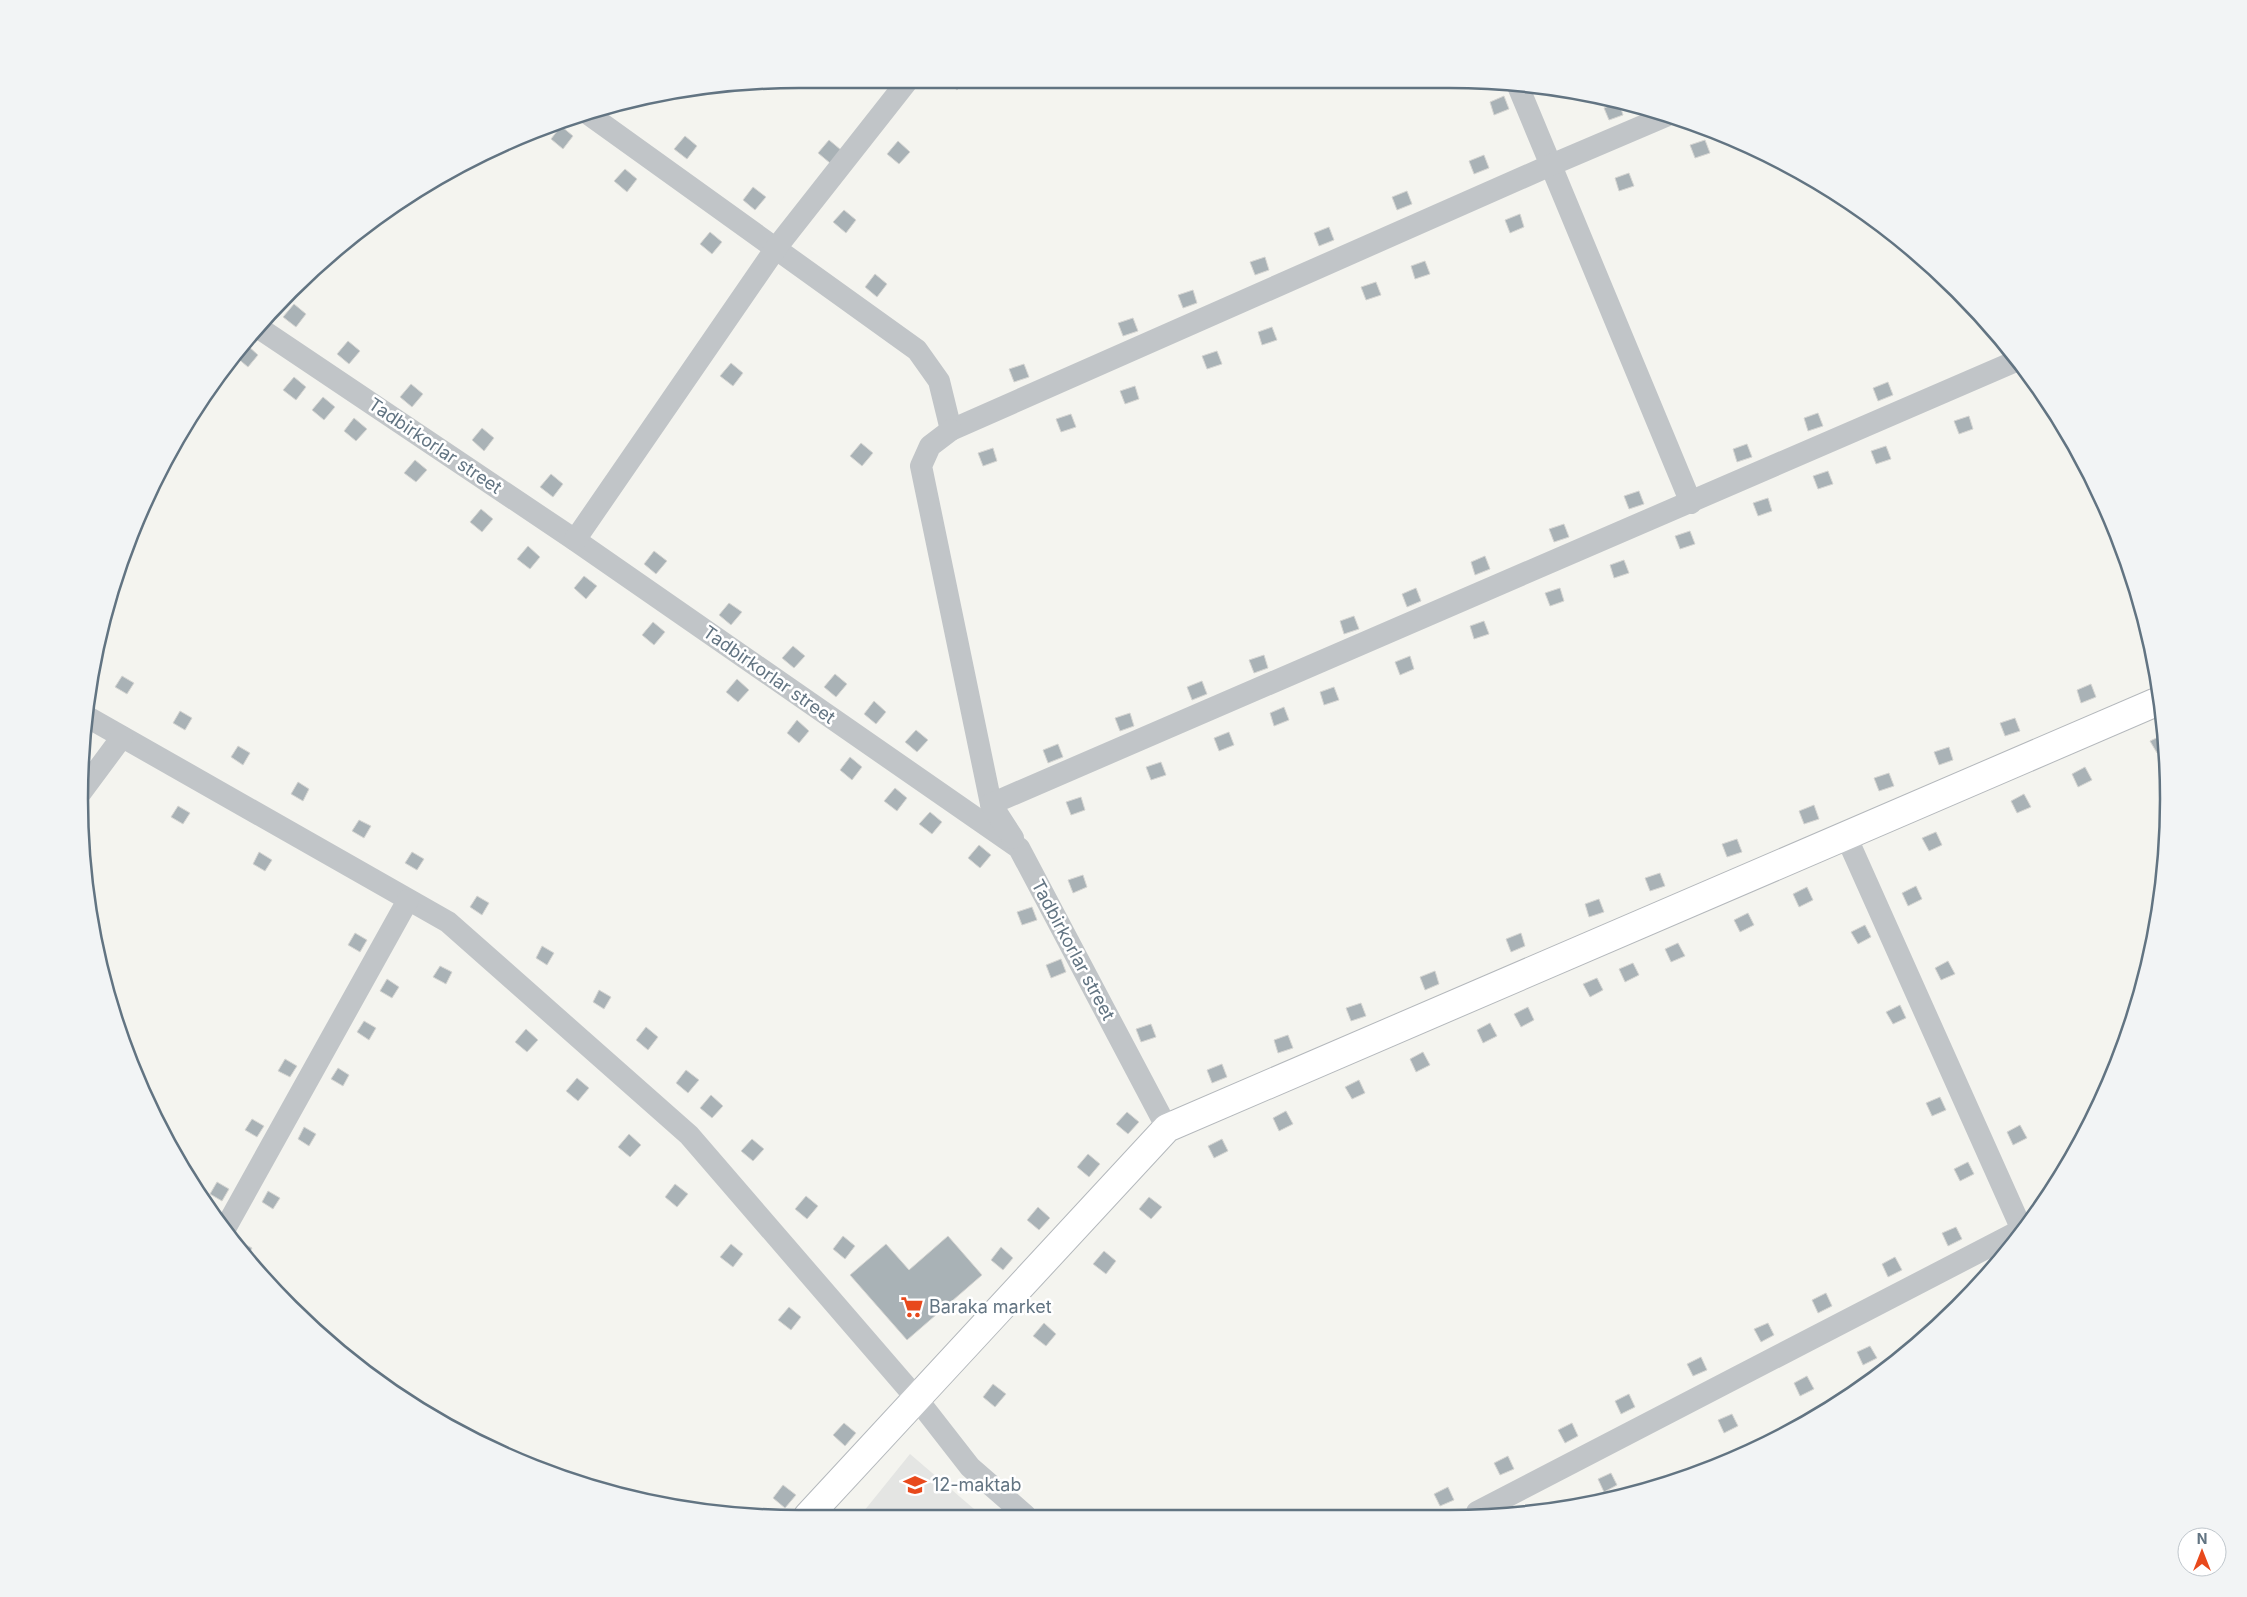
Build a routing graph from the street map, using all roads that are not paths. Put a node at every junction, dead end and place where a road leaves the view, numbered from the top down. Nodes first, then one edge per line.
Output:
1 (902, 88) edge
2 (1520, 92) edge
3 (594, 118) edge
4 (1658, 119) edge
5 (1551, 165) junction
6 (776, 248) junction
7 (263, 331) edge
8 (2011, 363) edge
9 (951, 430) junction
10 (1691, 503) junction
11 (575, 540) junction
12 (2153, 704) edge
13 (92, 720) edge
14 (122, 737) junction
15 (88, 783) edge
16 (991, 804) junction
17 (1846, 836) junction
18 (1019, 848) junction
19 (408, 900) junction
20 (1166, 1128) junction
21 (2019, 1222) edge
22 (228, 1223) edge
23 (2007, 1238) edge
24 (917, 1399) junction
25 (1484, 1508) edge
26 (814, 1510) edge
27 (1019, 1510) edge

1 - 6 street
2 - 5 street
3 - 6 street
4 - 5 street
5 - 9 street
5 - 10 street
6 - 9 street
6 - 11 street
7 - 11 street, Tadbirkorlar street
8 - 10 street
9 - 16 street
10 - 16 street
11 - 18 street, Tadbirkorlar street
12 - 17 main road
13 - 14 street
14 - 15 street
14 - 19 street
16 - 18 street
17 - 20 main road
17 - 21 street
18 - 20 street, Tadbirkorlar street
19 - 22 street
19 - 24 street
20 - 24 main road
23 - 25 street
24 - 26 main road
24 - 27 street

